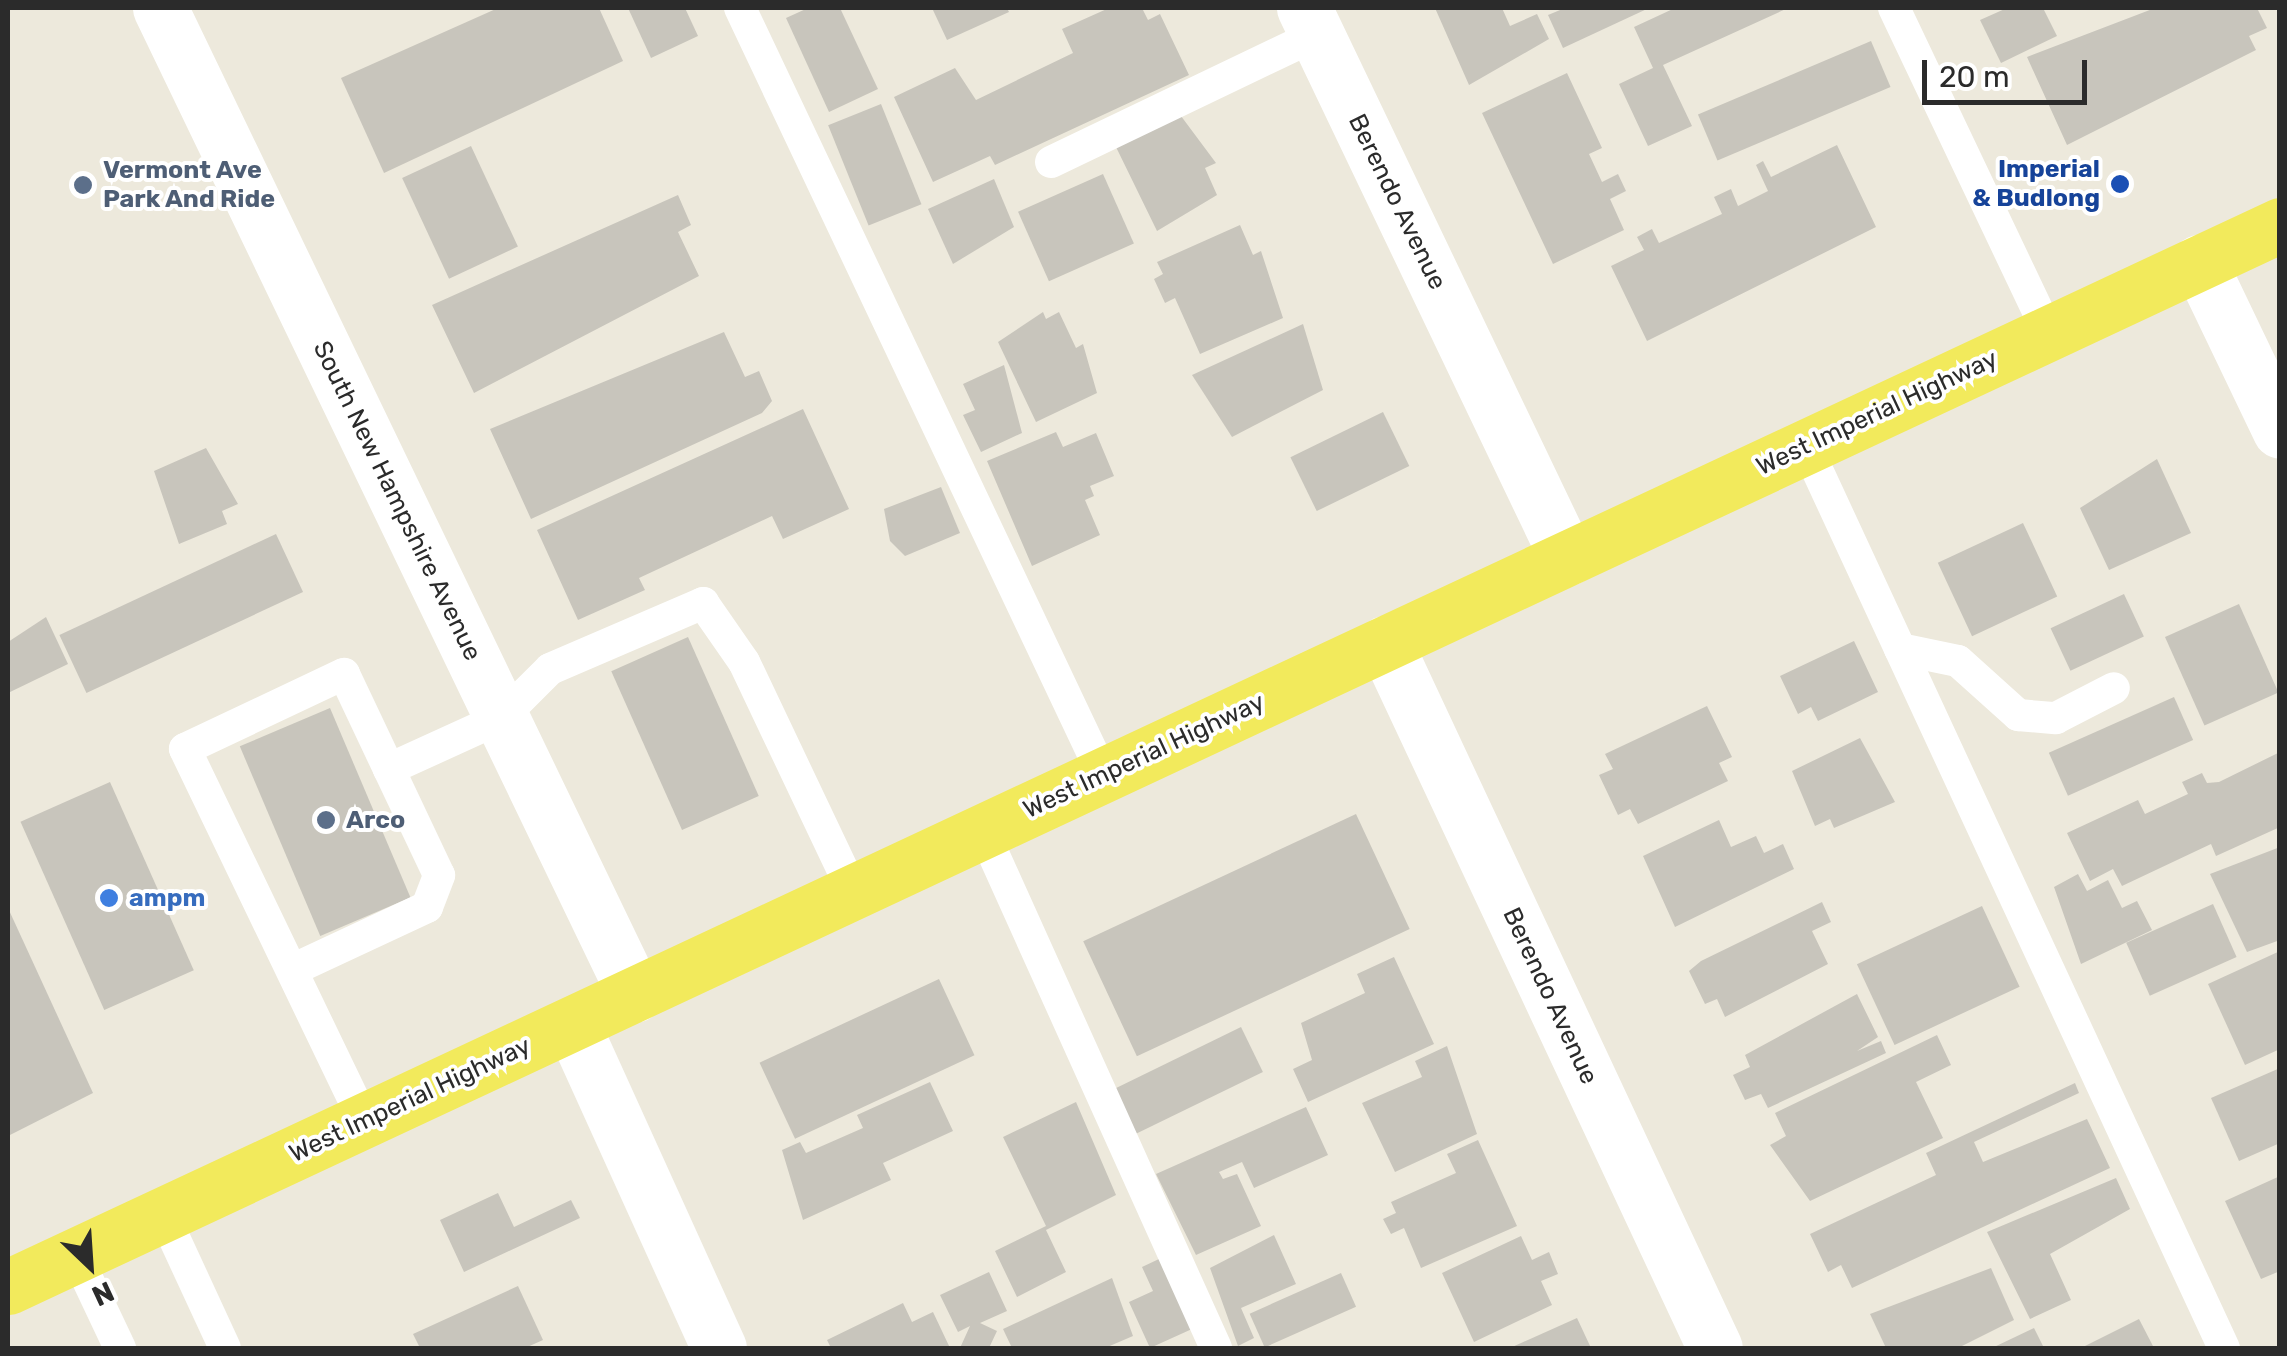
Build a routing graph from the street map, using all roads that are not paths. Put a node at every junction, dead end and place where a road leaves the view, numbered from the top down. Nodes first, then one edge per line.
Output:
1 (160, 8) edge
2 (740, 8) edge
3 (1894, 8) edge
4 (1310, 21) edge
5 (1051, 162) dead end
6 (2280, 225) edge
7 (2199, 262) junction
8 (2048, 333) junction
9 (2280, 432) edge
10 (1806, 446) junction
11 (1567, 558) junction
12 (1386, 643) junction
13 (1900, 649) junction
14 (2114, 688) dead end
15 (501, 718) junction
16 (389, 768) junction
17 (1104, 775) junction
18 (983, 831) junction
19 (854, 892) junction
20 (292, 970) junction
21 (635, 995) junction
22 (572, 1024) junction
23 (364, 1121) junction
24 (164, 1216) junction
25 (76, 1255) junction
26 (8, 1288) edge
27 (120, 1348) edge
28 (224, 1348) edge
29 (719, 1348) edge
30 (1216, 1348) edge
31 (1714, 1348) edge
32 (2224, 1348) edge

1 - 15 street, South New Hampshire Avenue
2 - 17 lane
3 - 8 lane
4 - 5 lane
4 - 11 street, Berendo Avenue
6 - 7 main road, West Imperial Highway
7 - 8 main road, West Imperial Highway
7 - 9 street
8 - 10 main road, West Imperial Highway
10 - 11 main road, West Imperial Highway
10 - 13 lane
11 - 12 main road, West Imperial Highway
12 - 17 main road, West Imperial Highway
12 - 31 street, Berendo Avenue
13 - 14 lane
13 - 32 lane
15 - 16 lane
15 - 19 lane
15 - 21 street, South New Hampshire Avenue
16 - 20 lane
16 - 20 lane
17 - 18 main road, West Imperial Highway
18 - 19 main road, West Imperial Highway
18 - 30 lane
19 - 21 main road, West Imperial Highway
20 - 23 lane
21 - 22 main road, West Imperial Highway
22 - 23 main road, West Imperial Highway
22 - 29 street
23 - 24 main road, West Imperial Highway
24 - 25 main road, West Imperial Highway
24 - 28 lane
25 - 26 main road, West Imperial Highway
25 - 27 lane

